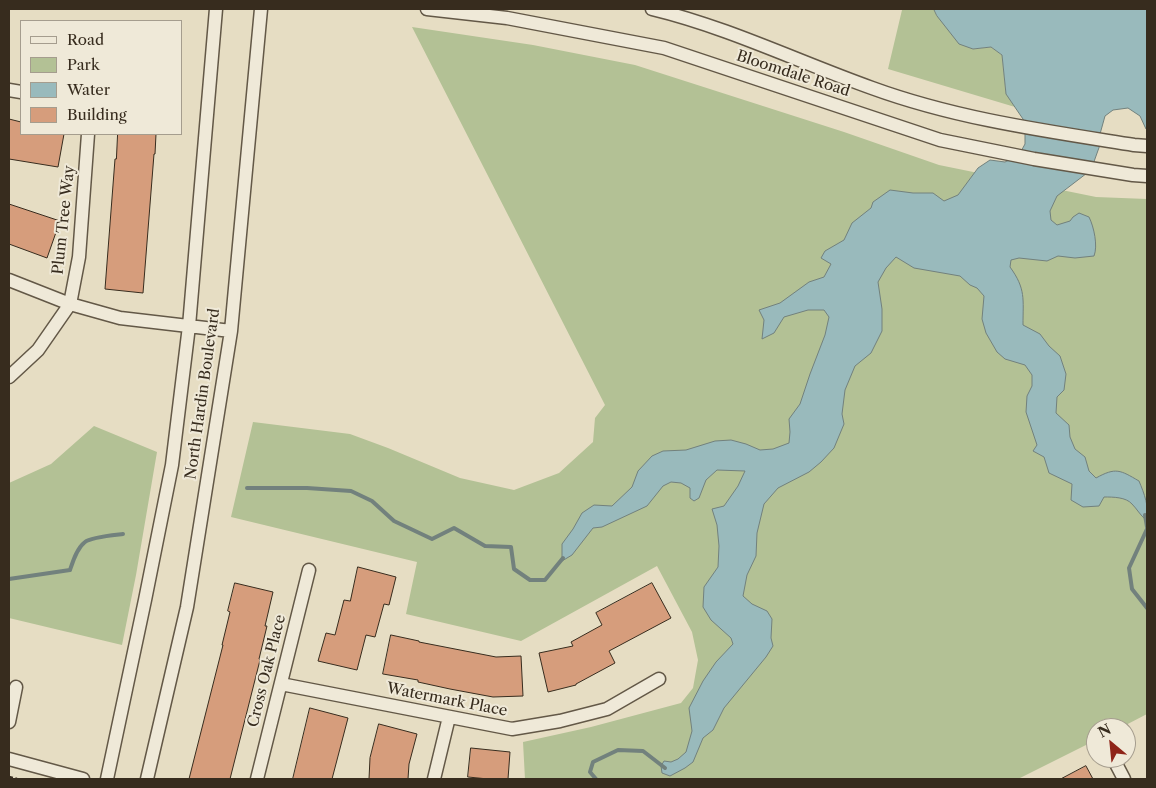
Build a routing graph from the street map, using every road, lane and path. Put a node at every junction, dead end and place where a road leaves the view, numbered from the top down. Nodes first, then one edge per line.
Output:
1 (216, 9) edge
2 (260, 9) edge
3 (427, 9) edge
4 (652, 9) edge
5 (88, 135) edge
6 (1147, 146) edge
7 (1147, 176) edge
8 (9, 280) edge
9 (70, 304) junction
10 (189, 326) junction
11 (230, 331) junction
12 (9, 377) edge
13 (309, 570) dead end
14 (659, 679) dead end
15 (281, 684) junction
16 (16, 687) dead end
17 (449, 717) junction
18 (9, 722) edge
19 (9, 759) edge
20 (9, 777) edge
21 (17, 779) edge
22 (83, 779) edge
23 (107, 779) edge
24 (147, 779) edge
25 (257, 779) edge
26 (434, 779) edge

1 - 10 street, North Hardin Boulevard
2 - 11 street, North Hardin Boulevard
3 - 7 street, Bloomdale Road
4 - 6 street, Bloomdale Road
5 - 9 street, Plum Tree Way
8 - 9 street
9 - 10 street
9 - 12 street, Plum Tree Way
10 - 11 street
10 - 23 street, North Hardin Boulevard
11 - 24 street, North Hardin Boulevard
13 - 15 street, Cross Oak Place
14 - 17 street, Watermark Place
15 - 17 street, Watermark Place
15 - 25 street, Cross Oak Place
16 - 18 street
17 - 26 street
19 - 22 street
20 - 21 path

